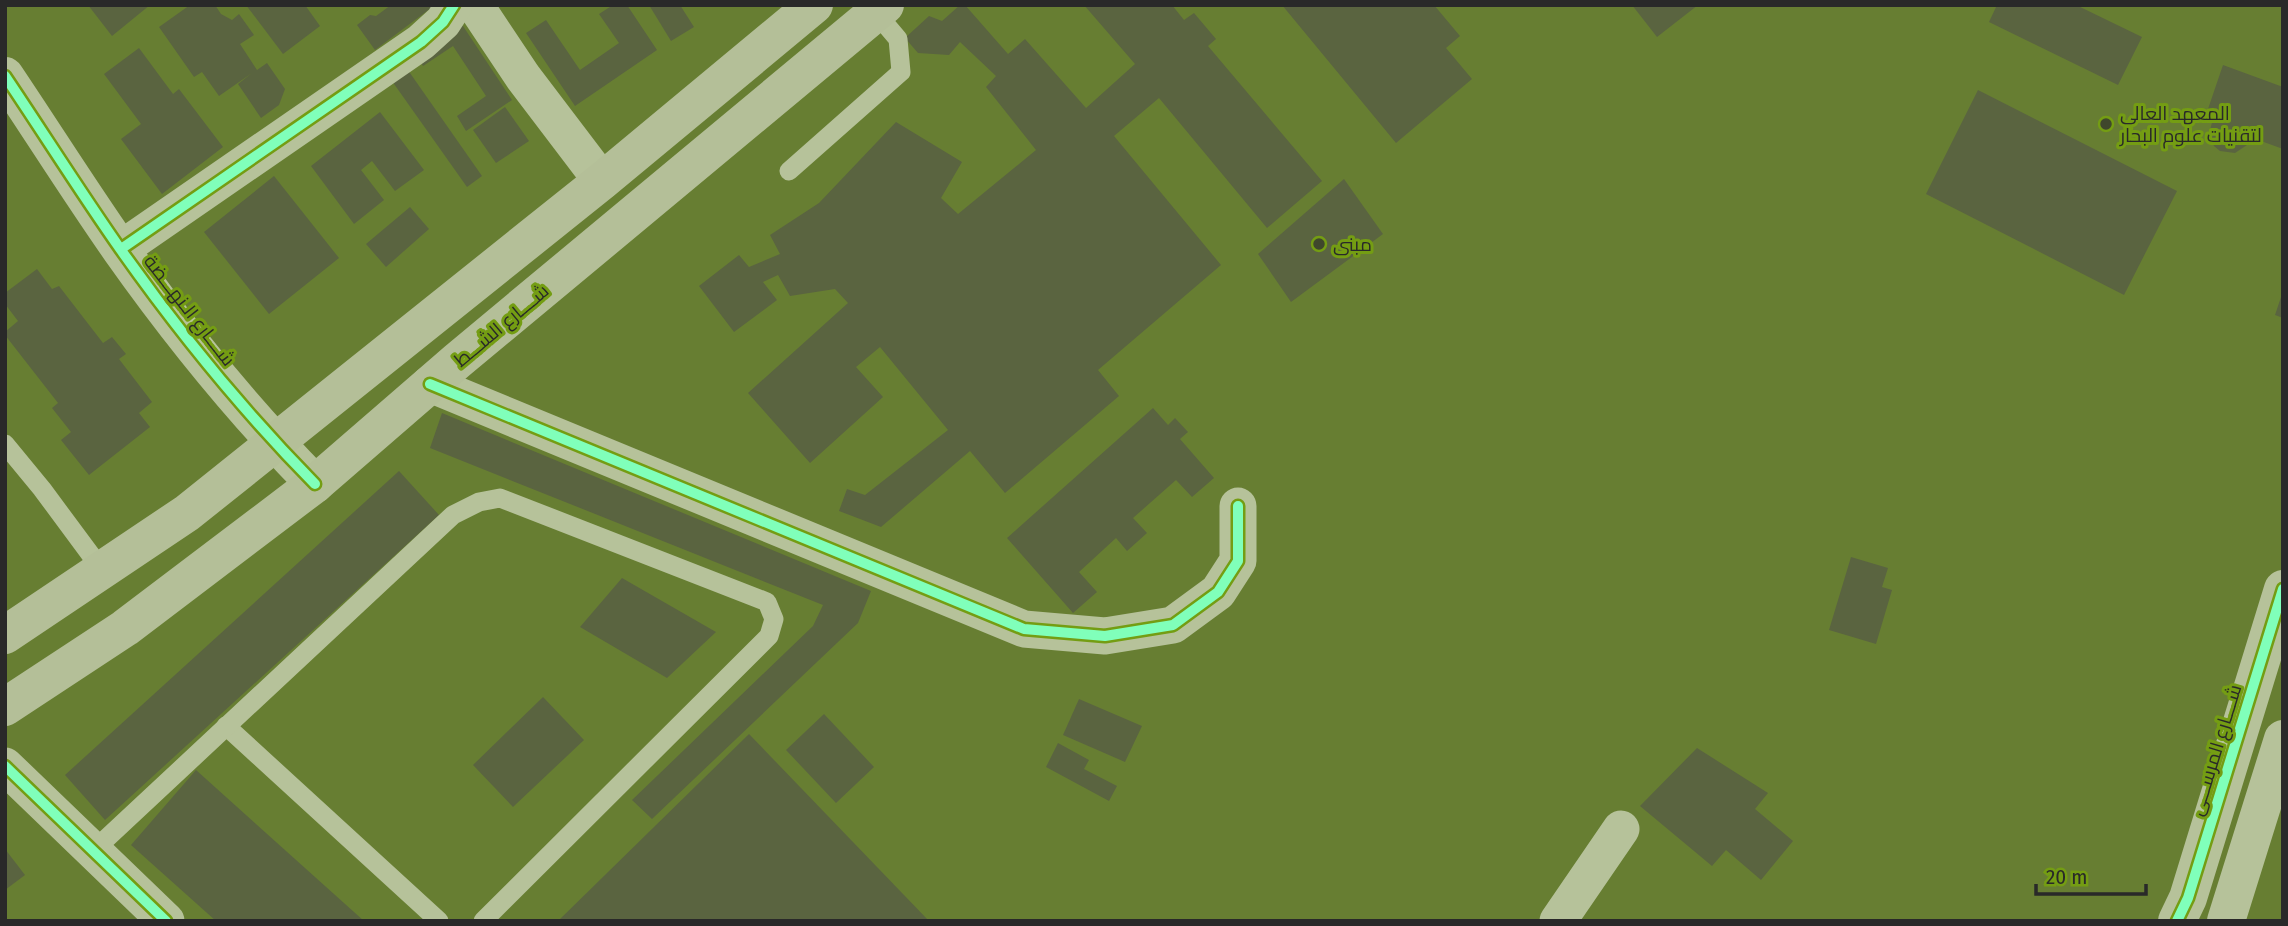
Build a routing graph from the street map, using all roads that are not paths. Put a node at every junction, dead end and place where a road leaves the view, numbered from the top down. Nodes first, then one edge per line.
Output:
1 (454, 5) edge
2 (475, 5) edge
3 (814, 5) edge
4 (881, 9) edge
5 (5, 76) edge
6 (789, 171) dead end
7 (602, 181) junction
8 (121, 249) junction
9 (430, 384) junction
10 (274, 442) junction
11 (5, 444) edge
12 (316, 484) junction
13 (1238, 506) dead end
14 (102, 570) junction
15 (2283, 589) edge
16 (5, 635) edge
17 (5, 707) edge
18 (226, 726) junction
19 (2283, 739) edge
20 (5, 766) edge
21 (1621, 829) dead end
22 (93, 850) junction
23 (166, 921) edge
24 (439, 921) edge
25 (483, 921) edge
26 (1558, 921) edge
27 (2178, 921) edge
28 (2226, 921) edge

1 - 8 street
2 - 7 street
3 - 7 main road
4 - 6 lane
4 - 9 main road, شــــارع الشـــط
5 - 8 street, شــــارع الـنهـــضة
7 - 10 main road
8 - 10 street, شــــارع الـنهـــضة
9 - 12 main road, شــــارع الشـــط
9 - 13 street
10 - 12 street, شــــارع الـنهـــضة
10 - 14 main road
11 - 14 lane
12 - 17 main road, شــــارع الشـــط
14 - 16 main road
15 - 27 street, شــــارع المرســـى
18 - 22 lane
18 - 24 lane
18 - 25 lane
19 - 28 street
20 - 22 street
21 - 26 street
22 - 23 street

